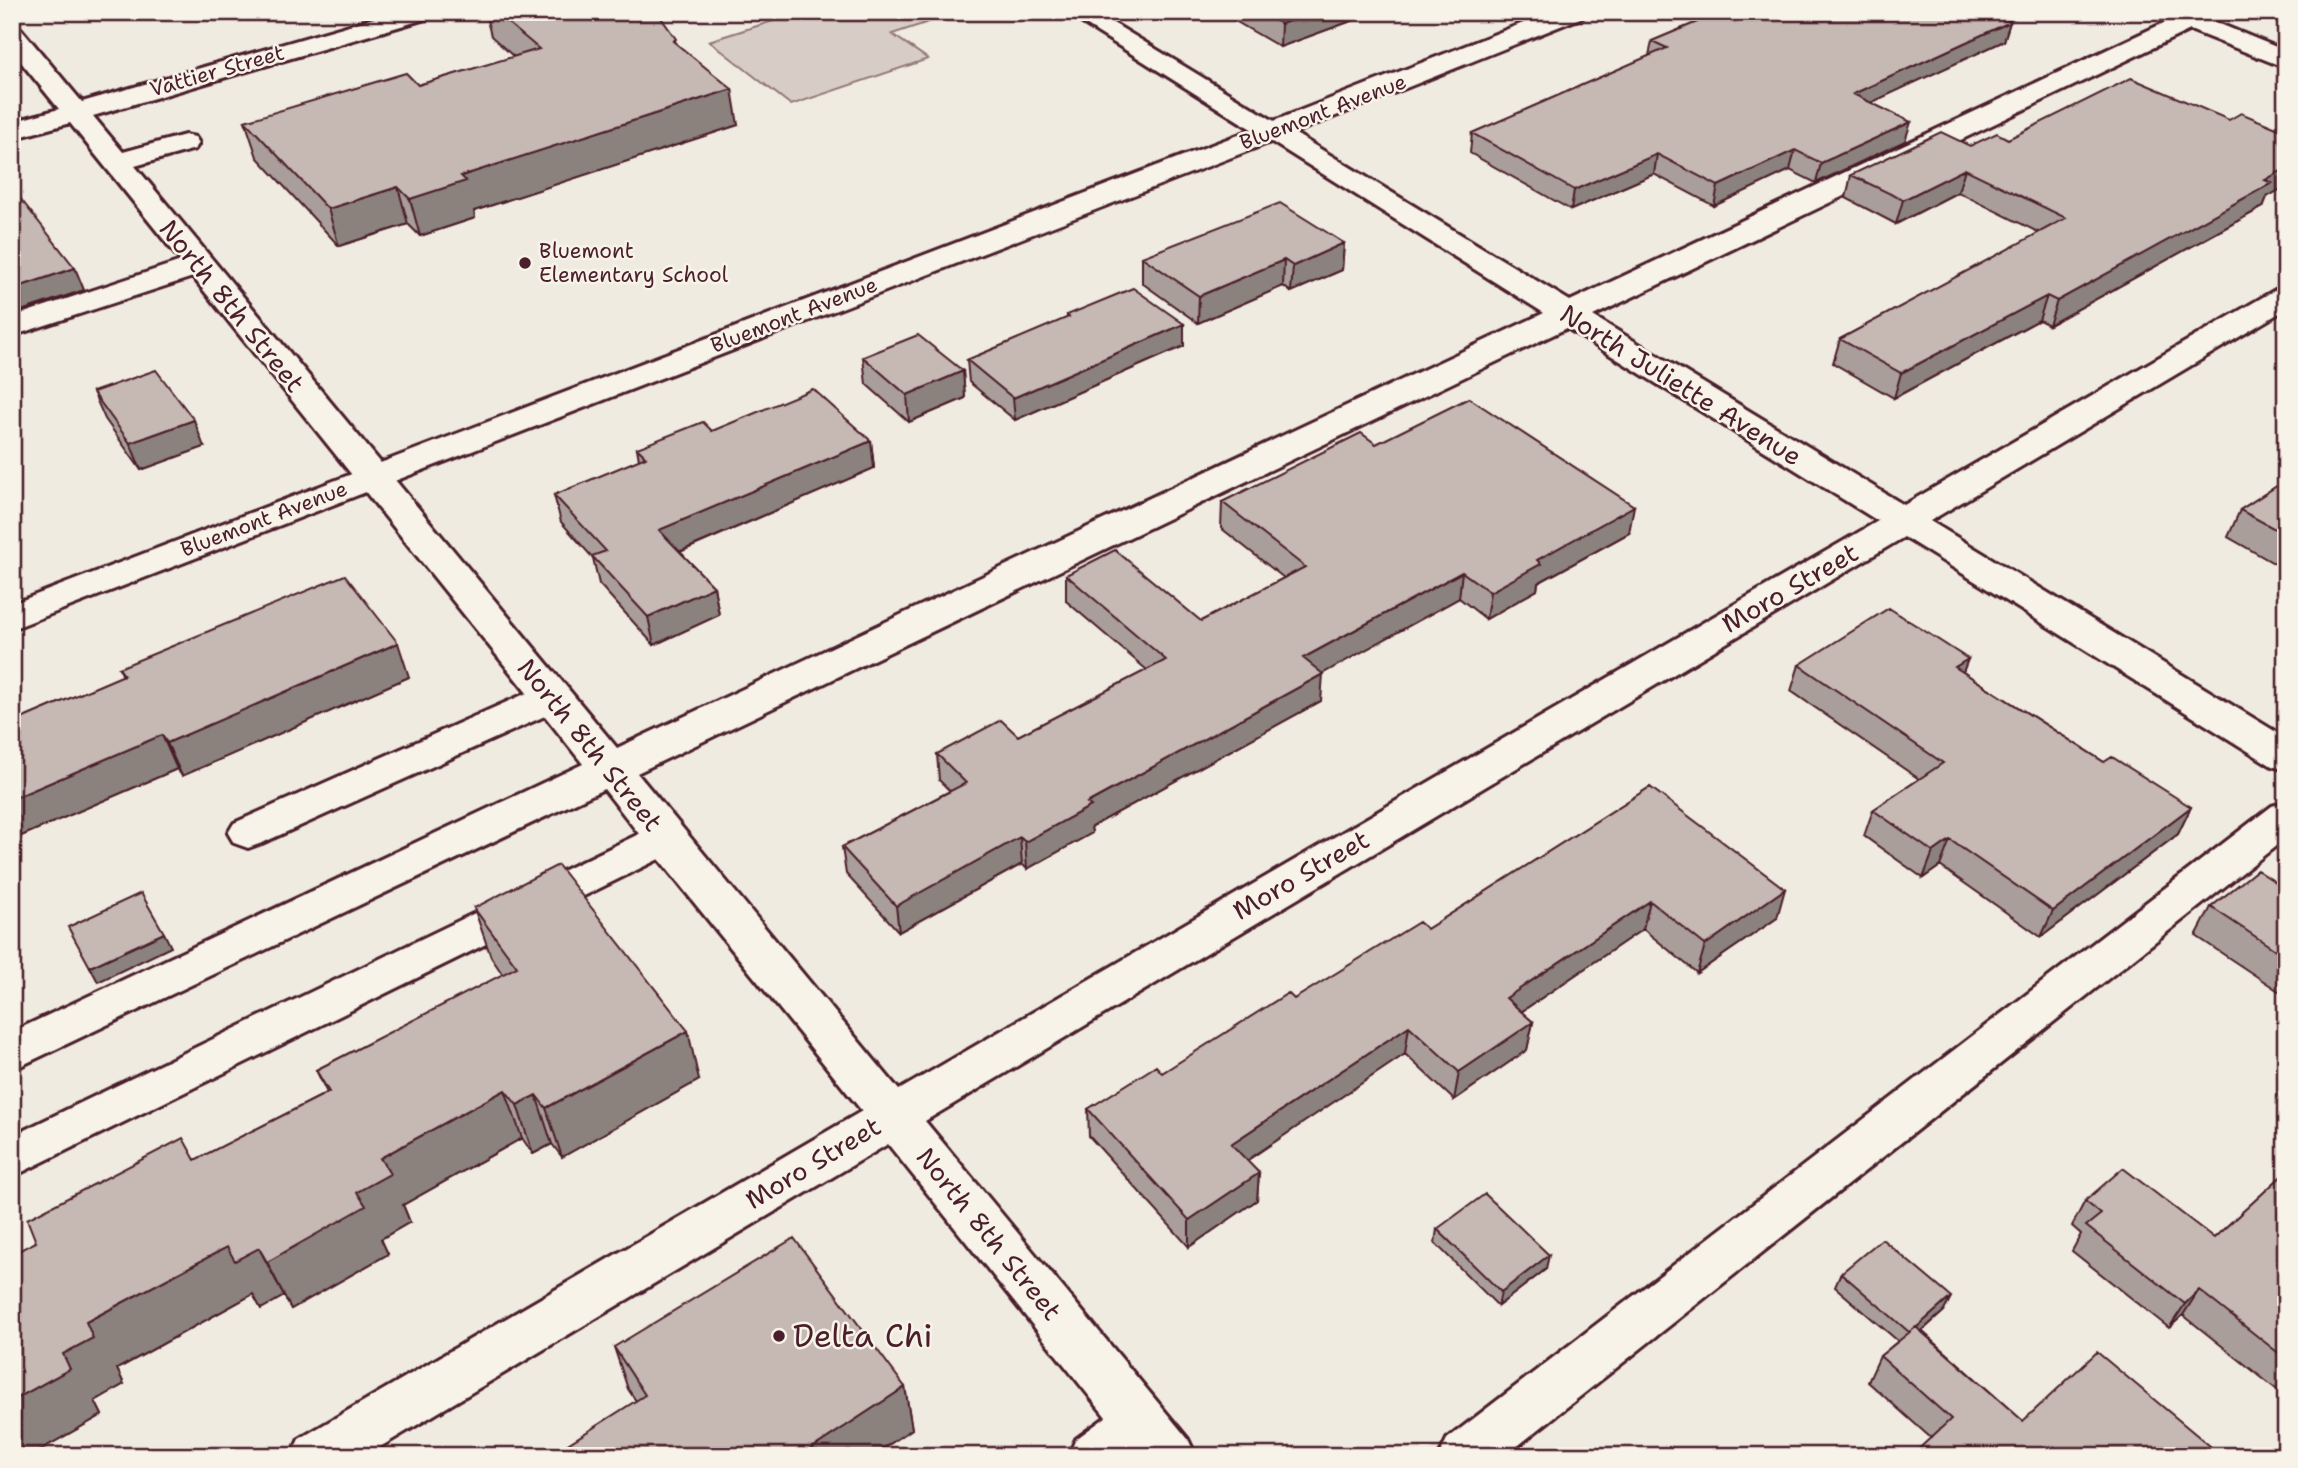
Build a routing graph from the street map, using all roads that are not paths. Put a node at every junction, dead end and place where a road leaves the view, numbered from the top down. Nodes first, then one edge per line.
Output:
1 (423, 12) edge
2 (1077, 12) edge
3 (1574, 12) edge
4 (2189, 15) edge
5 (12, 34) edge
6 (2286, 60) edge
7 (76, 112) junction
8 (12, 131) edge
9 (1271, 132) junction
10 (185, 143) dead end
11 (117, 163) junction
12 (200, 265) junction
13 (2286, 296) edge
14 (1569, 316) junction
15 (12, 327) edge
16 (372, 477) junction
17 (1903, 521) junction
18 (12, 617) edge
19 (552, 697) junction
20 (2286, 756) edge
21 (610, 769) junction
22 (2286, 816) edge
23 (248, 833) dead end
24 (666, 838) junction
25 (12, 1052) edge
26 (893, 1115) junction
27 (12, 1158) edge
28 (1156, 1438) edge
29 (317, 1456) edge
30 (1094, 1456) edge
31 (1465, 1456) edge

1 - 7 street, Vattier Street
2 - 9 street, North Juliette Avenue
3 - 9 street, Bluemont Avenue
4 - 6 street
4 - 14 street
5 - 7 street, North 8th Street
7 - 8 street, Vattier Street
7 - 11 street, North 8th Street
9 - 14 street, North Juliette Avenue
9 - 16 street, Bluemont Avenue
10 - 11 street
11 - 12 street, North 8th Street
12 - 15 street
12 - 16 street, North 8th Street
13 - 17 street, Moro Street
14 - 17 street, North Juliette Avenue
14 - 21 street
16 - 18 street, Bluemont Avenue
16 - 19 street, North 8th Street
17 - 20 street, North Juliette Avenue
17 - 26 street, Moro Street
19 - 21 street, North 8th Street
19 - 23 street
21 - 24 street, North 8th Street
21 - 25 street
22 - 31 street
24 - 26 street, North 8th Street
24 - 27 street
26 - 28 street, North 8th Street
26 - 29 street, Moro Street
28 - 30 street

